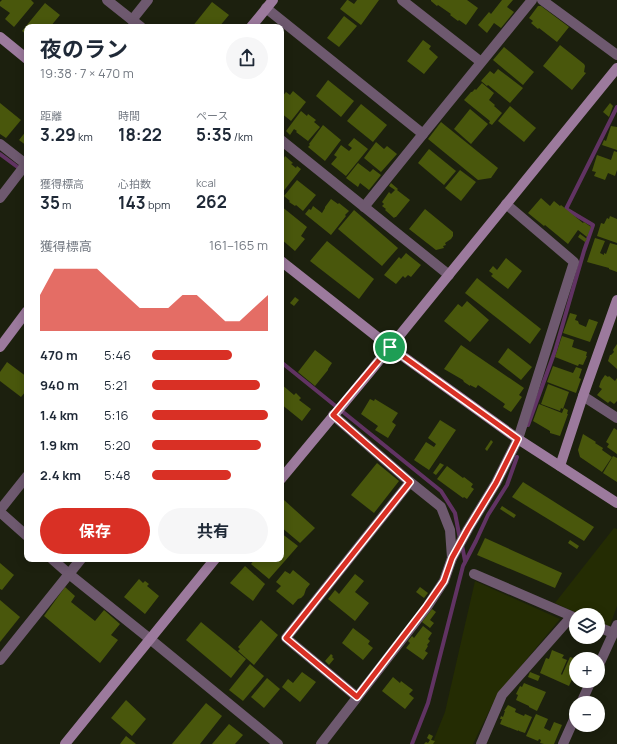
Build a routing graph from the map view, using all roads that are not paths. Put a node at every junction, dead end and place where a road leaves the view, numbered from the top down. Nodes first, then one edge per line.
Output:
1 (107, 0) edge
2 (148, 0) edge
3 (273, 0) edge
4 (402, 0) edge
5 (532, 0) edge
6 (542, 0) edge
7 (266, 8) junction
8 (132, 20) junction
9 (137, 24) edge
10 (253, 24) edge
11 (0, 37) edge
12 (617, 56) edge
13 (24, 57) edge
14 (482, 62) junction
15 (617, 68) edge
16 (423, 134) junction
17 (284, 142) edge
18 (0, 144) edge
19 (24, 162) edge
20 (24, 168) edge
21 (0, 198) edge
22 (506, 204) junction
23 (364, 207) junction
24 (284, 263) edge
25 (449, 275) junction
26 (617, 300) edge
27 (24, 315) edge
28 (0, 347) edge
29 (390, 347) junction
30 (584, 396) junction
31 (333, 415) junction
32 (616, 416) edge
33 (521, 441) junction
34 (560, 466) junction
35 (284, 475) edge
36 (24, 480) edge
37 (410, 482) junction
38 (617, 503) edge
39 (0, 511) edge
40 (24, 533) edge
41 (452, 558) junction
42 (55, 562) edge
43 (79, 562) edge
44 (213, 562) edge
45 (69, 574) junction
46 (474, 574) dead end
47 (569, 616) edge
48 (569, 623) edge
49 (605, 628) edge
50 (615, 629) edge
51 (150, 639) junction
52 (605, 652) edge
53 (0, 660) edge
54 (357, 697) junction
55 (569, 731) edge
56 (65, 744) edge
57 (278, 744) edge
58 (322, 744) edge
59 (481, 744) edge
60 (563, 744) edge

1 - 8 street
2 - 8 street
3 - 7 street
4 - 14 street
5 - 14 street
6 - 12 street
7 - 10 street
7 - 16 street
8 - 9 street
11 - 13 street
14 - 16 street
15 - 22 street
16 - 23 street
17 - 23 street
18 - 19 street
20 - 21 street
22 - 25 street
22 - 33 street
23 - 25 street
24 - 29 street
25 - 29 street
26 - 30 street
27 - 28 street
29 - 31 street
29 - 33 street
30 - 32 street
30 - 34 street
31 - 35 street
31 - 37 street
33 - 34 street
33 - 41 street
34 - 38 street
36 - 39 street
37 - 41 street
37 - 54 street
39 - 40 street
41 - 54 street
42 - 45 street
43 - 45 street
44 - 51 street
45 - 51 street
45 - 53 street
46 - 47 street
48 - 59 street
49 - 50 street
50 - 52 street
51 - 56 street
51 - 57 street
54 - 58 street
55 - 60 street

